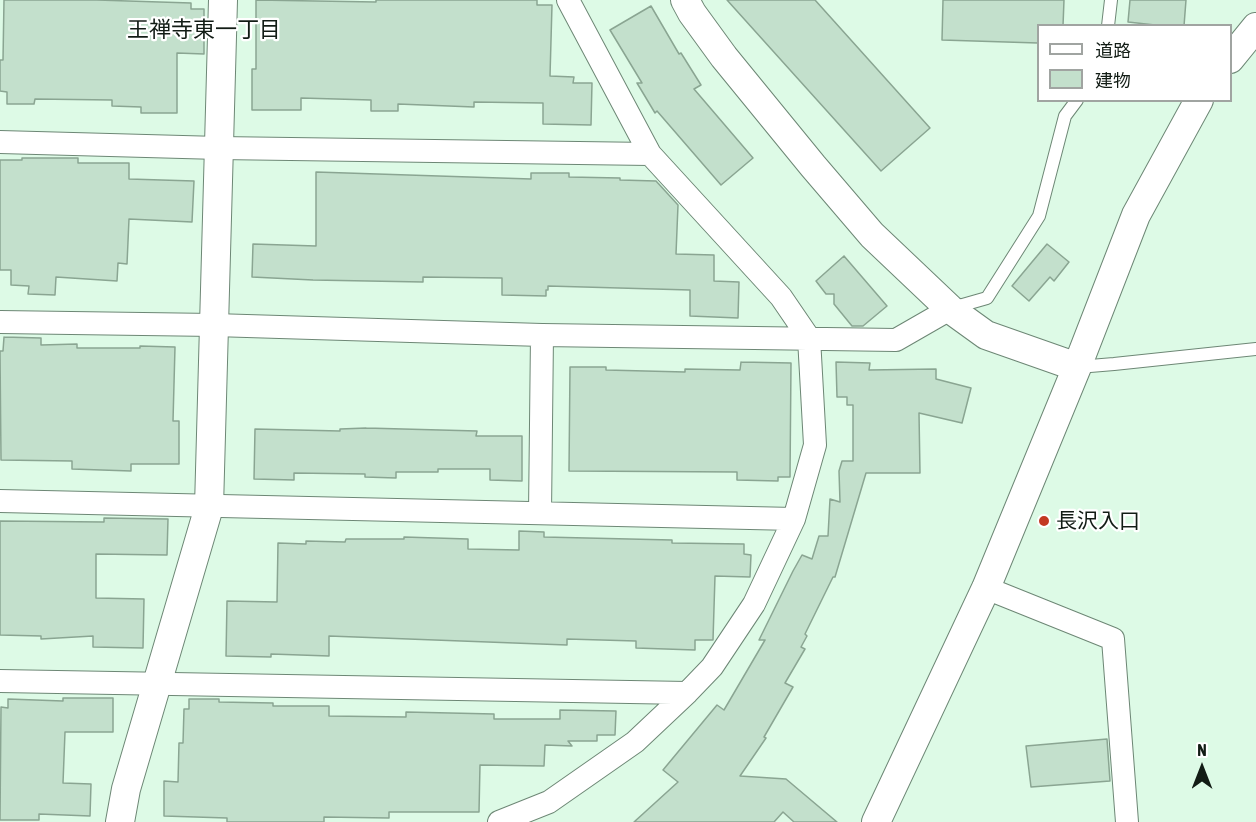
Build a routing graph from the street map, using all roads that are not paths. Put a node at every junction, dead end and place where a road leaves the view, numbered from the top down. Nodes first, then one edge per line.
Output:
1 (223, 0) edge
2 (568, 0) edge
3 (685, 0) edge
4 (1111, 0) edge
5 (1108, 24) edge
6 (1256, 27) edge
7 (1232, 57) edge
8 (1076, 102) edge
9 (1197, 102) edge
10 (0, 142) edge
11 (219, 148) junction
12 (650, 154) junction
13 (950, 309) junction
14 (0, 322) edge
15 (214, 326) junction
16 (542, 335) junction
17 (809, 338) junction
18 (1256, 349) edge
19 (1077, 367) junction
20 (0, 501) edge
21 (209, 507) junction
22 (540, 513) junction
23 (794, 519) junction
24 (986, 588) junction
25 (0, 681) edge
26 (156, 684) junction
27 (687, 693) junction
28 (120, 822) edge
29 (499, 822) edge
30 (876, 822) edge
31 (1127, 822) edge

1 - 11 street
2 - 12 street
3 - 13 street
4 - 5 lane
6 - 7 street
8 - 13 lane
9 - 19 street
10 - 11 street
11 - 12 street
11 - 15 street
12 - 17 street
13 - 17 street
13 - 19 street
14 - 15 street
15 - 16 street
15 - 21 street
16 - 17 street
16 - 22 street
17 - 23 street
18 - 19 lane
19 - 24 street
20 - 21 street
21 - 22 street
21 - 26 street
22 - 23 street
23 - 27 street
24 - 30 street
24 - 31 street
25 - 26 street
26 - 27 street
26 - 28 street
27 - 29 street

